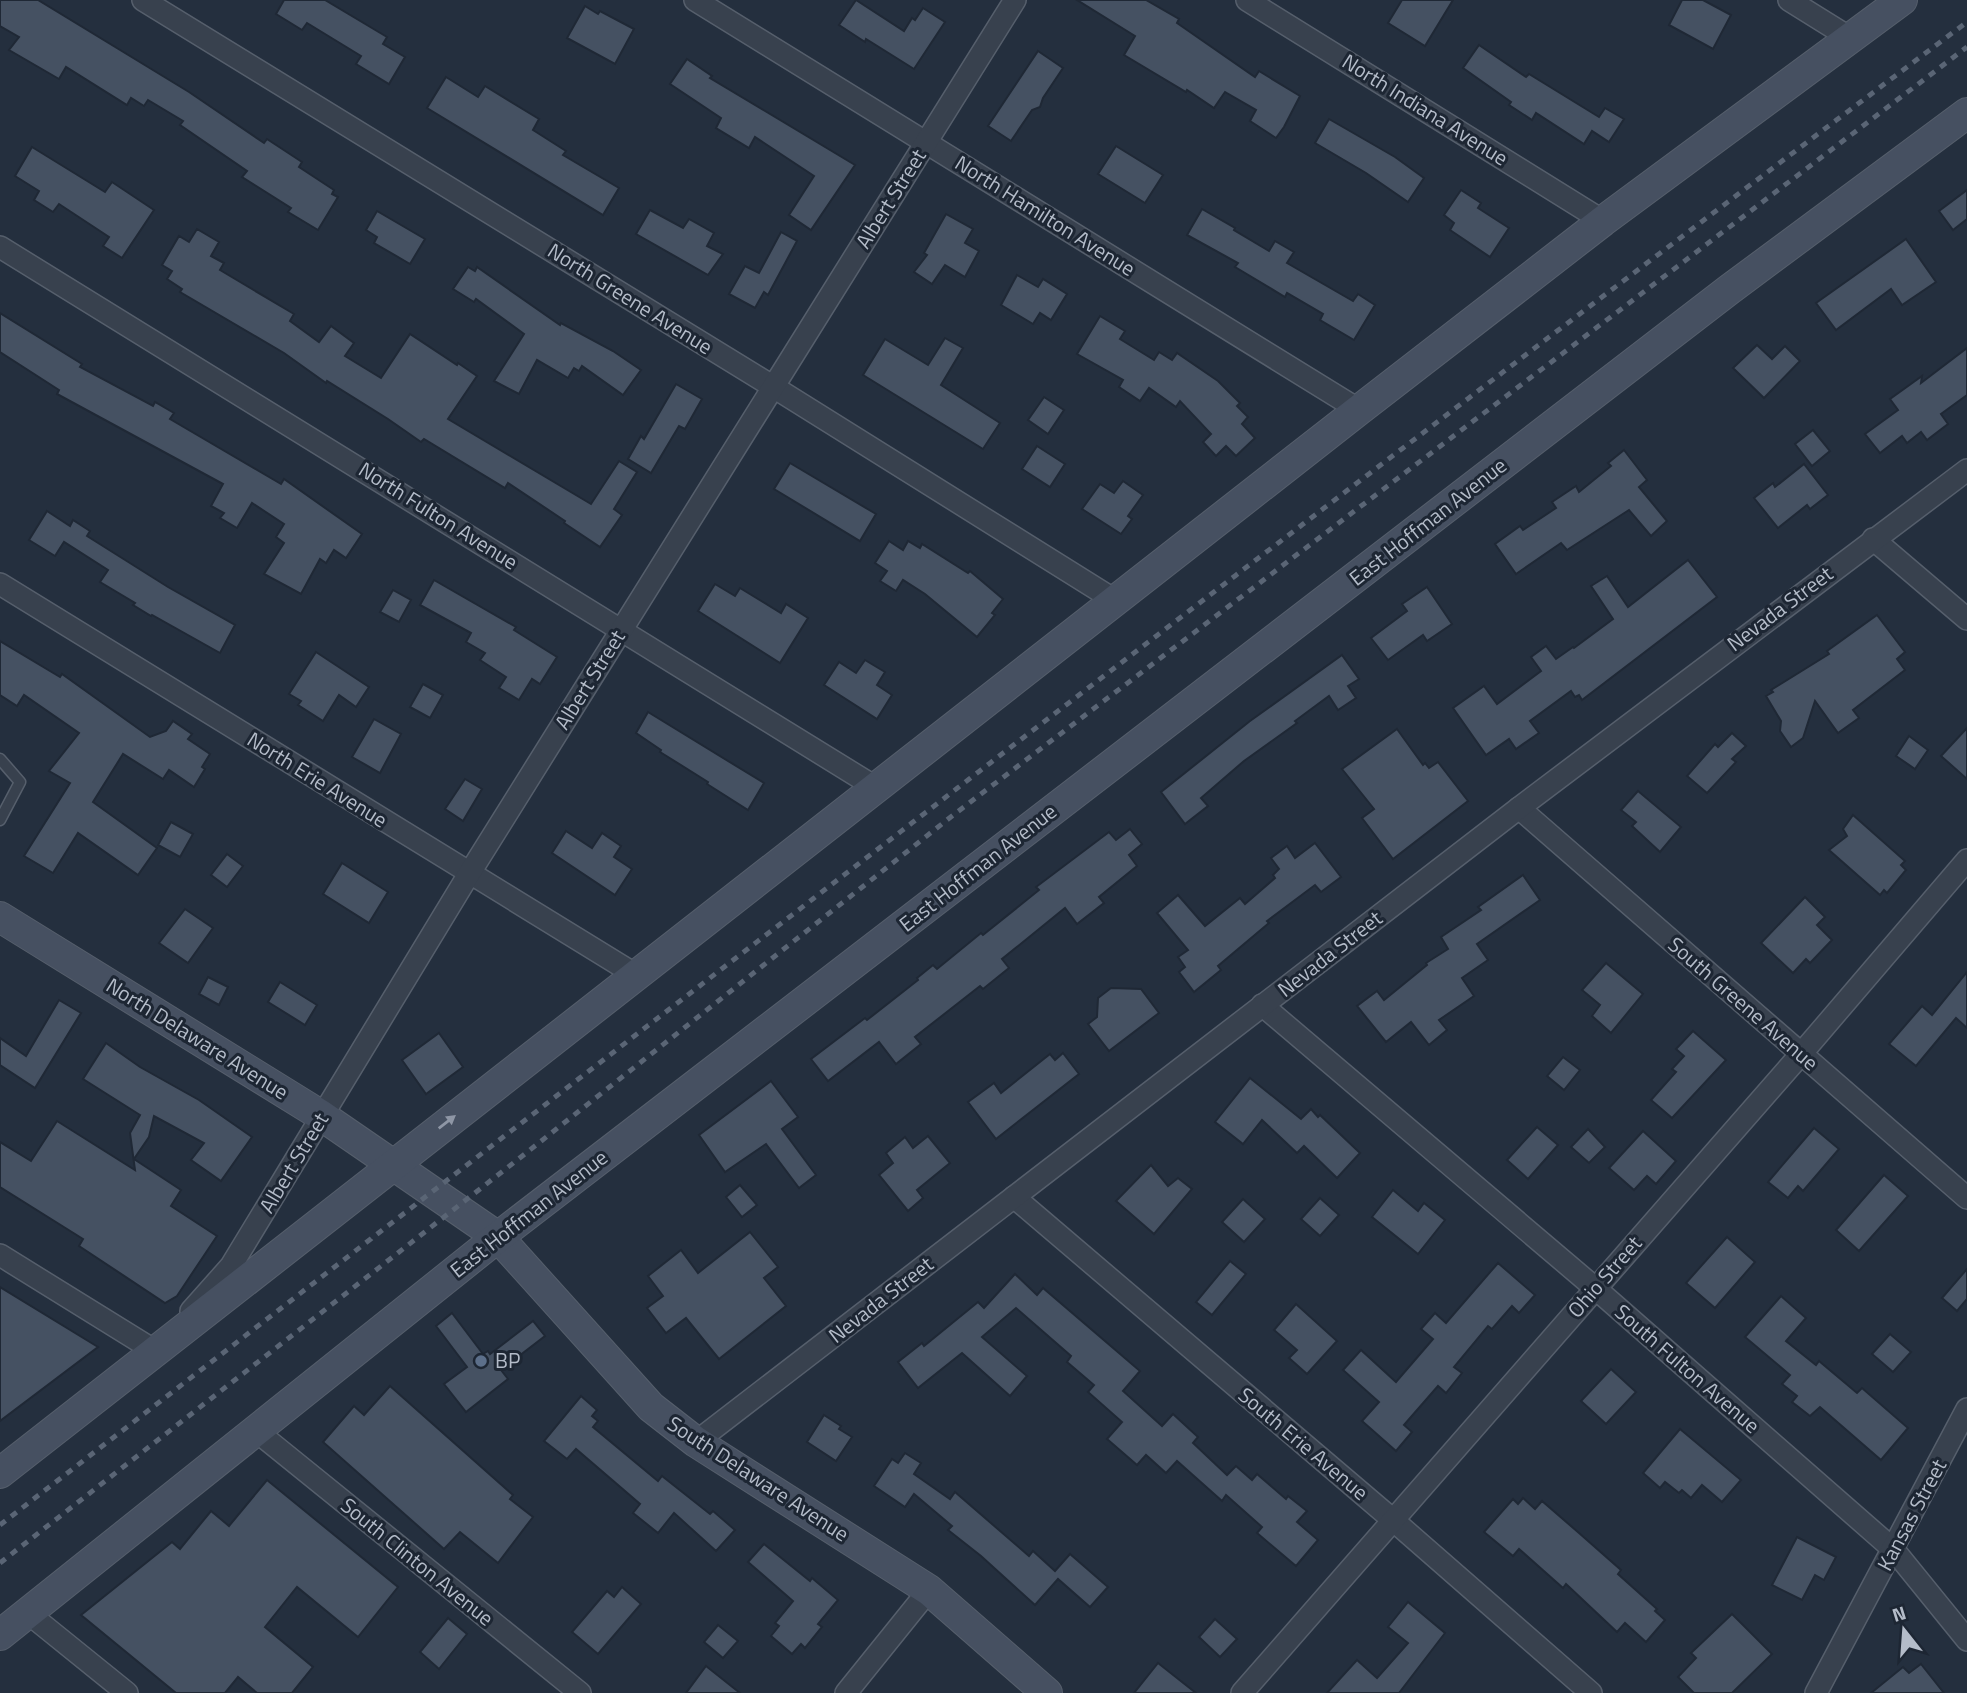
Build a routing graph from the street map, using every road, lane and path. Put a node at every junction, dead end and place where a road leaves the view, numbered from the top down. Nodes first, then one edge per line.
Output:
1 (143, 0) edge
2 (695, 0) edge
3 (1016, 0) edge
4 (1247, 0) edge
5 (1789, 0) edge
6 (1902, 0) edge
7 (1850, 38) junction
8 (1967, 113) edge
9 (927, 143) junction
10 (1603, 221) junction
11 (0, 247) edge
12 (772, 386) junction
13 (1359, 410) junction
14 (1967, 470) edge
15 (1873, 539) junction
16 (0, 584) edge
17 (1115, 601) junction
18 (1967, 619) edge
19 (622, 629) junction
20 (0, 759) edge
21 (876, 787) junction
22 (1519, 808) junction
23 (0, 820) edge
24 (1967, 860) edge
25 (469, 874) junction
26 (0, 917) edge
27 (636, 975) junction
28 (1262, 1005) junction
29 (1801, 1054) junction
30 (322, 1116) junction
31 (393, 1163) junction
32 (1014, 1198) junction
33 (1967, 1198) edge
34 (498, 1237) junction
35 (0, 1255) edge
36 (1595, 1288) junction
37 (155, 1351) junction
38 (1967, 1409) edge
39 (255, 1430) junction
40 (696, 1441) junction
41 (0, 1473) edge
42 (1392, 1520) junction
43 (1895, 1550) junction
44 (929, 1590) junction
45 (28, 1613) junction
46 (0, 1635) edge
47 (1967, 1640) edge
48 (127, 1693) edge
49 (580, 1693) edge
50 (846, 1693) edge
51 (1047, 1693) edge
52 (1242, 1693) edge
53 (1591, 1693) edge
54 (1816, 1693) edge

1 - 12 street, North Greene Avenue
2 - 9 street, North Hamilton Avenue
3 - 9 street, Albert Street
4 - 10 street, North Indiana Avenue
5 - 7 street
6 - 7 street
7 - 10 street
8 - 34 street, East Hoffman Avenue
9 - 12 street, Albert Street
9 - 13 street, North Hamilton Avenue
10 - 13 street
11 - 19 street, North Fulton Avenue
12 - 17 street, North Greene Avenue
12 - 19 street, Albert Street
13 - 17 street
14 - 15 street, Nevada Street
15 - 18 street
15 - 22 street, Nevada Street
16 - 25 street, North Erie Avenue
17 - 21 street
19 - 21 street, North Fulton Avenue
19 - 25 street, Albert Street
20 - 23 lane
21 - 27 street
22 - 28 street, Nevada Street
22 - 29 street, South Greene Avenue
24 - 29 street, Ohio Street
25 - 27 street, North Erie Avenue
25 - 30 street, Albert Street
26 - 30 street, North Delaware Avenue
31 -> 27 street
28 - 32 street, Nevada Street
28 - 36 street, South Fulton Avenue
29 - 33 street, South Greene Avenue
29 - 36 street, Ohio Street
30 - 31 street, North Delaware Avenue
30 - 37 street, Albert Street
31 - 34 street, South Delaware Avenue
31 - 37 street
32 - 40 street, Nevada Street
32 - 42 street, South Erie Avenue
34 - 39 street, East Hoffman Avenue
34 - 40 street, South Delaware Avenue
35 - 37 street
36 - 42 street, Ohio Street
36 - 43 street, South Fulton Avenue
37 - 41 street
38 - 43 street, Kansas Street
39 - 45 street, East Hoffman Avenue
39 - 49 street, South Clinton Avenue
40 - 44 street, South Delaware Avenue
42 - 52 street, Ohio Street
42 - 53 street, South Erie Avenue
43 - 47 street, South Fulton Avenue
43 - 54 street, Kansas Street
44 - 50 street
44 - 51 street, South Delaware Avenue
45 - 46 street, East Hoffman Avenue
45 - 48 street

